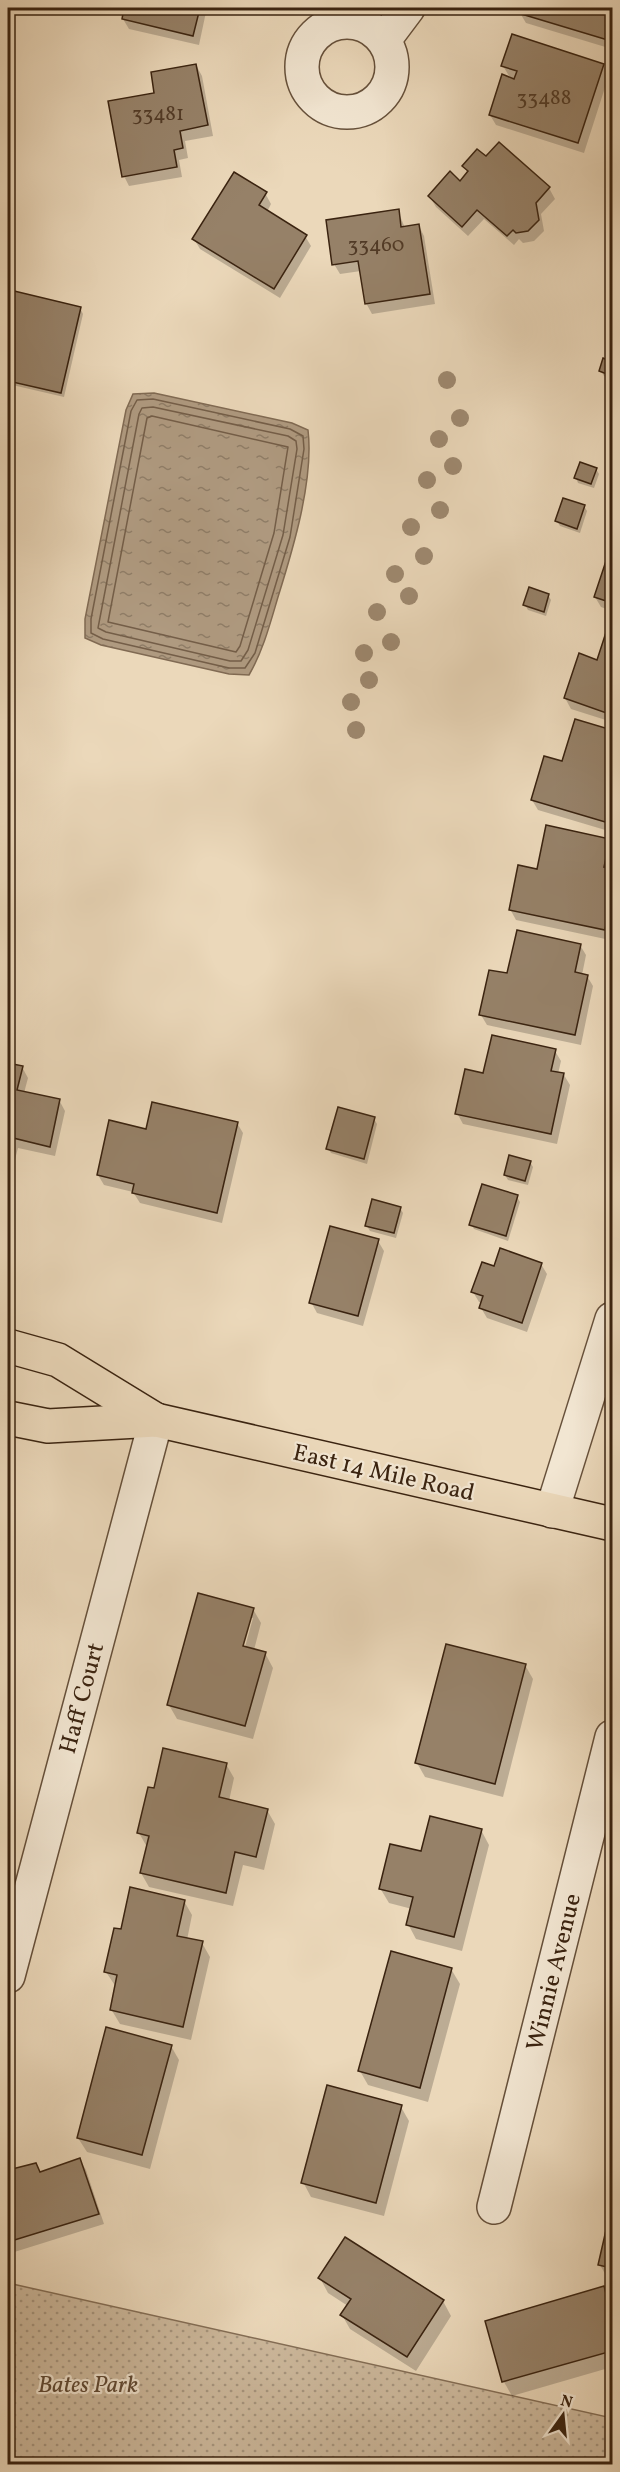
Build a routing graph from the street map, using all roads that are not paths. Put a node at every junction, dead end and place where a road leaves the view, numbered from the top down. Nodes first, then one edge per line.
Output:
1 (408, 8) edge
2 (384, 40) dead end
3 (612, 1319) edge
4 (8, 1346) edge
5 (8, 1418) edge
6 (156, 1420) junction
7 (552, 1511) junction
8 (612, 1524) edge
9 (612, 1737) edge
10 (8, 1976) edge
11 (494, 2207) dead end

1 - 2 street
3 - 7 street
4 - 6 main road, East 14 Mile Road
5 - 6 main road, East 14 Mile Road
6 - 7 main road, East 14 Mile Road
6 - 10 street, Haff Court
7 - 8 main road, East 14 Mile Road
9 - 11 street, Winnie Avenue

